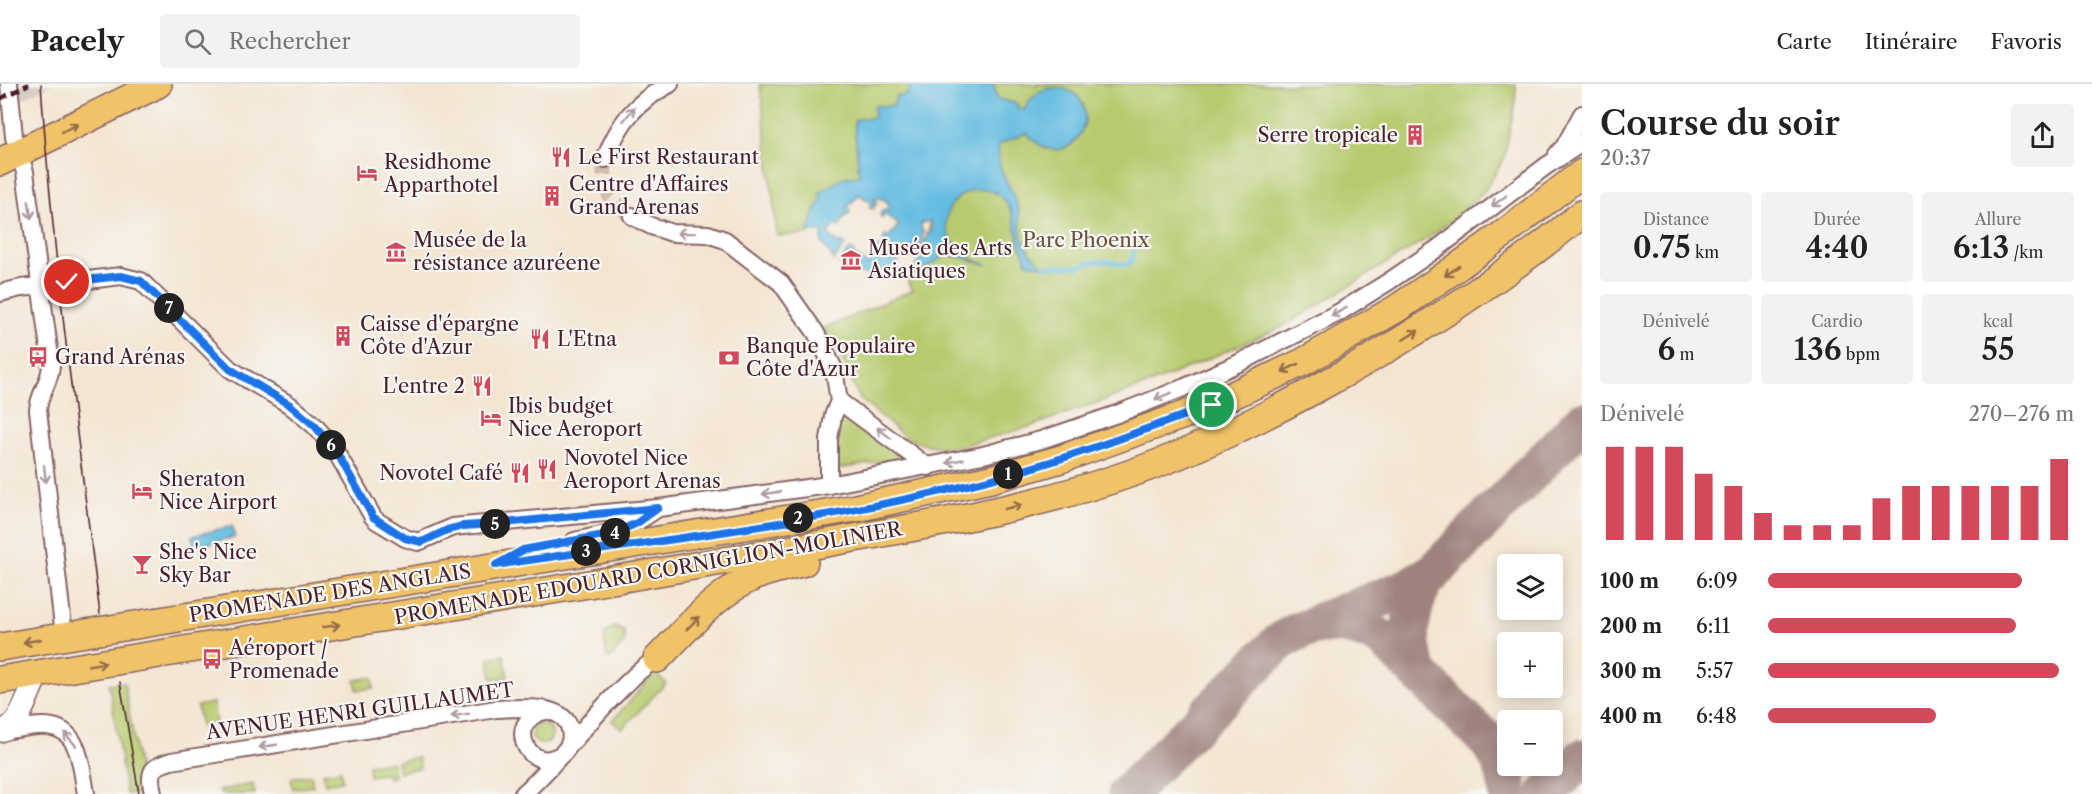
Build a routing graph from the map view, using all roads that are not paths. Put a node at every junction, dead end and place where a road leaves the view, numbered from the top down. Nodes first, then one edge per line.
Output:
1 (9, 84) edge
2 (158, 84) edge
3 (670, 84) edge
4 (1582, 114) edge
5 (1582, 143) edge
6 (9, 158) edge
7 (605, 159) tunnel mouth
8 (1546, 166) junction
9 (1582, 173) edge
10 (632, 216) tunnel mouth
11 (1579, 216) edge
12 (41, 286) junction
13 (0, 293) edge
14 (839, 401) junction
15 (928, 467) junction
16 (829, 485) junction
17 (658, 508) junction
18 (956, 520) junction
19 (496, 565) junction
20 (62, 620) junction
21 (162, 621) junction
22 (0, 647) edge
23 (657, 659) joint
24 (39, 673) junction
25 (0, 680) edge
26 (550, 711) junction
27 (599, 711) junction
28 (4, 730) edge
29 (565, 751) junction
30 (86, 794) edge
31 (153, 794) edge
32 (523, 794) edge

1 - 6 street
6 -> 2 main road
7 -> 3 street
4 - 8 street
5 - 8 street
6 -> 12 street
8 -> 15 street
9 -> 19 main road, PROMENADE DES ANGLAIS
14 -> 10 street
18 -> 11 main road, PROMENADE EDOUARD CORNIGLION-MOLINIER
12 - 13 street
12 - 17 street
12 -> 20 street
15 -> 14 street
14 - 16 street
15 - 16 street
16 -> 17 street
17 - 19 street
23 -> 18 main road
24 -> 18 main road, PROMENADE EDOUARD CORNIGLION-MOLINIER
19 - 21 main road, PROMENADE DES ANGLAIS
20 - 21 main road, PROMENADE DES ANGLAIS
20 -> 22 main road, PROMENADE DES ANGLAIS
21 - 24 main road
23 - 27 street
24 - 25 main road, PROMENADE EDOUARD CORNIGLION-MOLINIER
24 - 28 street
26 - 27 street
26 - 29 street
26 - 29 street
26 -> 31 street, AVENUE HENRI GUILLAUMET
27 - 29 street
30 -> 28 street
29 - 32 street

